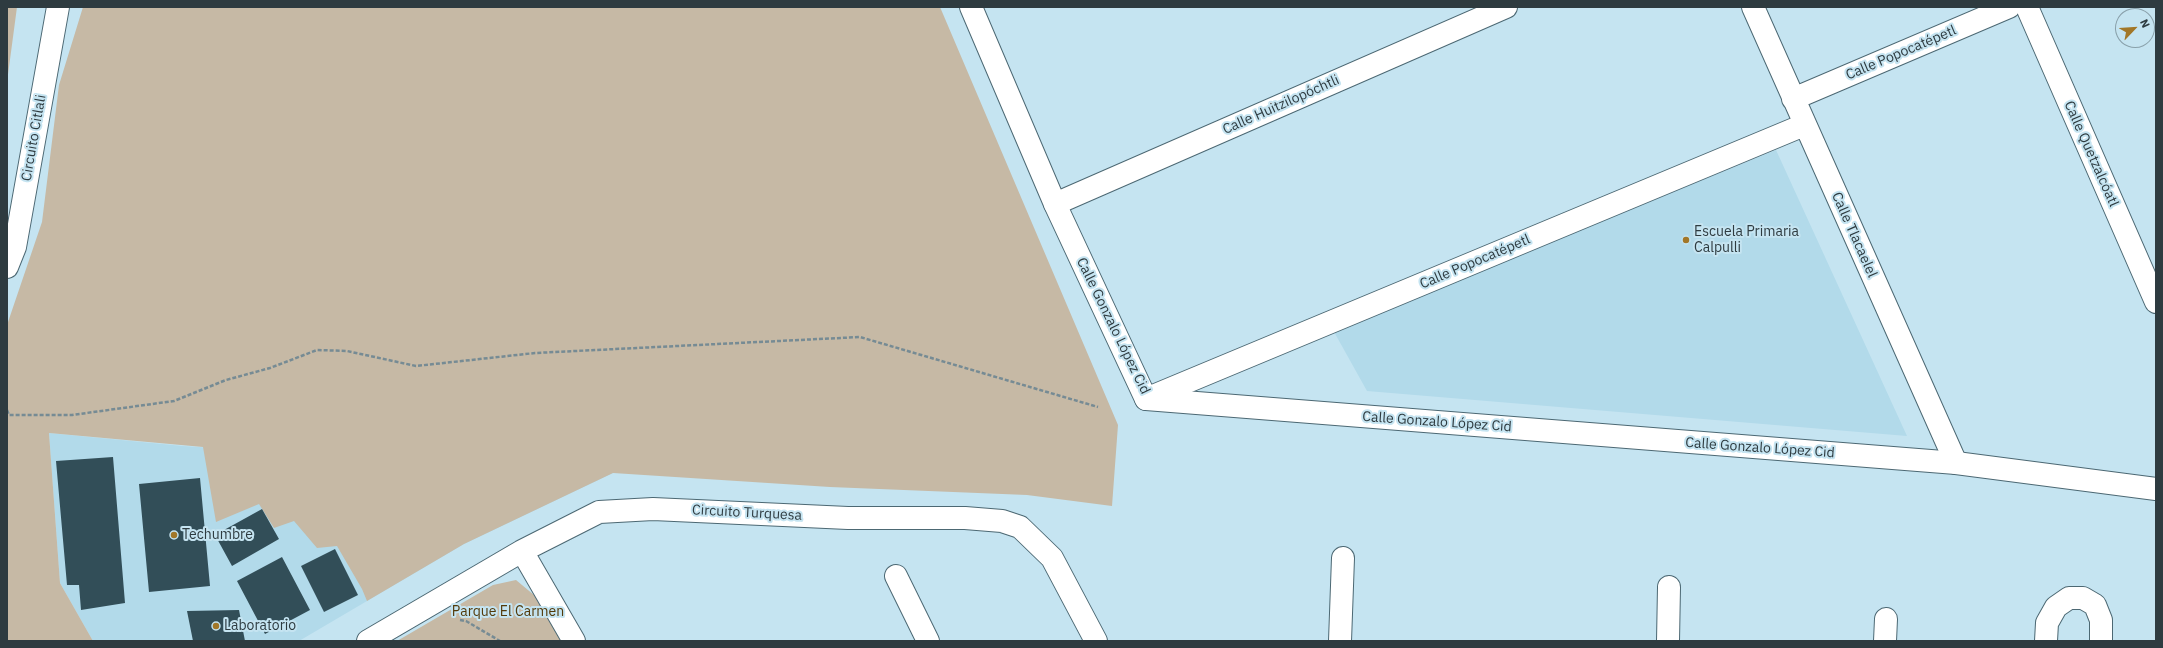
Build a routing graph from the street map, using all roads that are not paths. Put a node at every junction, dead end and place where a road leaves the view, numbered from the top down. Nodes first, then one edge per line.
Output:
1 (58, 7) edge
2 (971, 7) edge
3 (1506, 7) edge
4 (1753, 7) edge
5 (2009, 7) edge
6 (2027, 7) edge
7 (1793, 99) junction
8 (1804, 125) junction
9 (1055, 204) junction
10 (7, 267) edge
11 (2156, 302) edge
12 (1146, 400) junction
13 (1956, 463) junction
14 (2156, 489) edge
15 (522, 551) junction
16 (1343, 558) dead end
17 (896, 576) dead end
18 (1669, 587) dead end
19 (1886, 619) dead end
20 (368, 641) edge
21 (574, 641) edge
22 (928, 641) edge
23 (1096, 641) edge
24 (1340, 641) edge
25 (1668, 641) edge
26 (1885, 641) edge
27 (2046, 641) edge
28 (2101, 641) edge

1 - 10 street, Circuito Citlali
2 - 9 street, Calle Gonzalo López Cid
3 - 9 street, Calle Huitzilopóchtli
4 - 7 street, Calle Tlacaelel
5 - 7 street, Calle Popocatépetl
6 - 11 street, Calle Quetzalcóatl
7 - 8 street, Calle Tlacaelel
8 - 12 street, Calle Popocatépetl
8 - 13 street, Calle Tlacaelel
9 - 12 street, Calle Gonzalo López Cid
12 - 13 street, Calle Gonzalo López Cid
13 - 14 street, Calle Gonzalo López Cid
15 - 20 street, Circuito Turquesa
15 - 21 street
15 - 23 street, Circuito Turquesa
16 - 24 street
17 - 22 street
18 - 25 street
19 - 26 street
27 - 28 street

